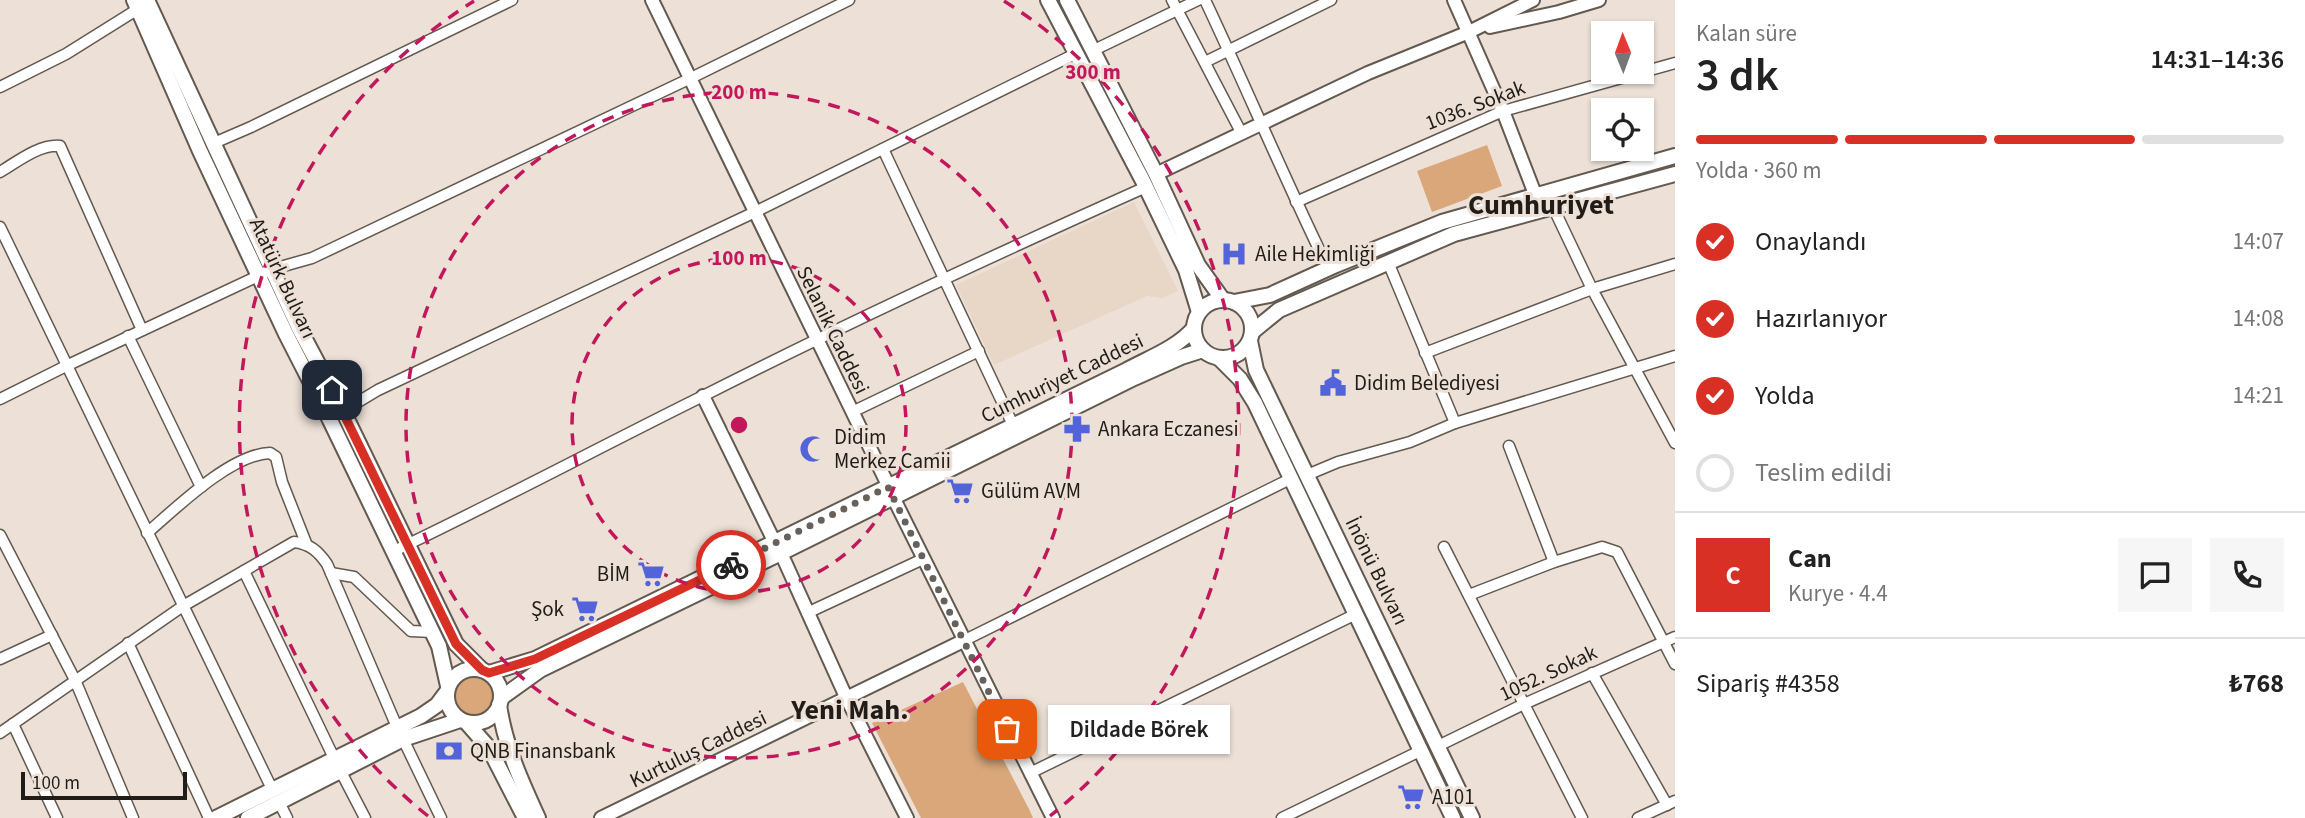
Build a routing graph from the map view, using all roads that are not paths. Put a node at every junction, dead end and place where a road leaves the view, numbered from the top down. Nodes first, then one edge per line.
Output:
1 (512, 0) edge
2 (652, 0) edge
3 (849, 0) edge
4 (1048, 0) edge
5 (1068, 0) edge
6 (1198, 0) edge
7 (1205, 0) edge
8 (1331, 0) edge
9 (1454, 0) edge
10 (1533, 0) edge
11 (1599, 0) edge
12 (144, 2) edge
13 (1174, 5) edge
14 (1469, 32) junction
15 (1092, 51) junction
16 (1229, 51) junction
17 (1075, 54) junction
18 (1205, 62) junction
19 (1675, 63) edge
20 (691, 78) junction
21 (0, 87) edge
22 (1503, 111) junction
23 (1263, 124) junction
24 (1242, 134) junction
25 (214, 143) junction
26 (883, 149) junction
27 (1675, 156) edge
28 (0, 172) edge
29 (1156, 174) junction
30 (1675, 174) edge
31 (1146, 187) junction
32 (1535, 194) junction
33 (1296, 202) junction
34 (1553, 207) junction
35 (755, 212) junction
36 (0, 227) edge
37 (1388, 262) junction
38 (1675, 264) edge
39 (1328, 268) junction
40 (273, 269) junction
41 (258, 275) junction
42 (945, 278) junction
43 (1592, 289) junction
44 (1229, 301) junction
45 (1199, 312) junction
46 (1194, 328) junction
47 (142, 330) junction
48 (128, 336) junction
49 (1251, 336) junction
50 (817, 341) junction
51 (1203, 350) junction
52 (979, 351) junction
53 (1425, 354) junction
54 (1675, 356) edge
55 (1219, 358) junction
56 (66, 366) junction
57 (1634, 368) junction
58 (703, 396) junction
59 (0, 399) edge
60 (343, 411) junction
61 (852, 411) junction
62 (1455, 423) junction
63 (1013, 425) junction
64 (1675, 443) edge
65 (1508, 446) dead end
66 (1307, 475) junction
67 (1290, 479) junction
68 (201, 487) junction
69 (891, 492) junction
70 (147, 533) junction
71 (0, 535) edge
72 (306, 543) junction
73 (408, 544) junction
74 (1444, 547) dead end
75 (778, 548) junction
76 (394, 551) junction
77 (923, 559) junction
78 (1554, 562) junction
79 (244, 571) junction
80 (331, 573) junction
81 (1469, 595) junction
82 (183, 606) junction
83 (807, 613) junction
84 (1356, 614) junction
85 (433, 632) junction
86 (52, 635) junction
87 (1675, 637) edge
88 (963, 641) junction
89 (1663, 642) junction
90 (128, 643) junction
91 (0, 659) edge
92 (1675, 664) edge
93 (485, 672) junction
94 (1592, 673) junction
95 (75, 680) junction
96 (447, 690) junction
97 (846, 697) junction
98 (500, 702) junction
99 (1524, 704) junction
100 (464, 721) junction
101 (13, 724) junction
102 (0, 733) edge
103 (400, 733) junction
104 (1438, 746) junction
105 (1422, 750) junction
106 (337, 764) junction
107 (1030, 773) junction
108 (276, 795) junction
109 (1671, 803) edge
110 (57, 818) edge
111 (133, 818) edge
112 (209, 818) edge
113 (216, 818) edge
114 (248, 818) edge
115 (287, 818) edge
116 (365, 818) edge
117 (442, 818) edge
118 (525, 818) edge
119 (538, 818) edge
120 (601, 818) edge
121 (907, 818) edge
122 (1053, 818) edge
123 (1282, 818) edge
124 (1453, 818) edge
125 (1472, 818) edge
126 (1581, 818) edge
127 (1638, 818) edge

1 - 25 street
2 - 20 street, Selanik Caddesi
3 - 20 street
4 - 17 main road
5 - 15 main road
6 - 13 street
7 - 16 street
8 - 16 street
9 - 14 street
10 - 14 street
11 - 14 street
12 - 21 street
12 - 25 main road, Atatürk Bulvarı
12 - 41 main road, Atatürk Bulvarı
13 - 15 street
13 - 18 street
14 - 22 street
14 - 23 street
15 - 17 main road
15 - 29 main road
16 - 18 street
16 - 23 street
17 - 26 street
17 - 31 main road
18 - 24 street
19 - 22 street, 1036. Sokak
20 - 35 street, Selanik Caddesi
20 - 40 street
22 - 32 street
22 - 33 street, 1036. Sokak
23 - 24 street
23 - 33 street
24 - 29 street
25 - 40 main road, Atatürk Bulvarı
26 - 35 street
26 - 42 street
27 - 32 main road
28 - 47 street
29 - 44 main road
30 - 34 main road
31 - 42 street
31 - 45 main road
32 - 39 main road
33 - 39 street
34 - 37 main road
34 - 43 street
35 - 50 street, Selanik Caddesi
35 - 60 street
36 - 56 street
37 - 49 main road
37 - 53 street
38 - 43 street
39 - 44 main road
40 - 41 street
40 - 60 main road, Atatürk Bulvarı
41 - 47 street
41 - 76 main road, Atatürk Bulvarı
42 - 50 street
42 - 52 street
43 - 53 street
43 - 57 street
44 - 45 main road
44 - 49 main road
45 - 46 main road
46 - 51 main road
46 - 63 main road, Cumhuriyet Caddesi
47 - 48 street
48 - 56 street
48 - 68 street
49 - 55 main road
49 - 66 main road, İnönü Bulvarı
50 - 58 street
50 - 61 street, Selanik Caddesi
51 - 55 main road
51 - 69 main road, Cumhuriyet Caddesi
52 - 61 street
52 - 63 street
53 - 62 street
54 - 57 street
55 - 67 main road, İnönü Bulvarı
56 - 59 street
56 - 70 street
57 - 62 street
57 - 64 street
58 - 73 street
58 - 75 street
60 - 73 main road, Atatürk Bulvarı
61 - 69 street, Selanik Caddesi
62 - 66 street
63 - 69 main road, Cumhuriyet Caddesi
65 - 78 street
66 - 104 main road, İnönü Bulvarı
67 - 84 main road, İnönü Bulvarı
67 - 88 street
68 - 70 street
68 - 72 street
69 - 75 main road, Cumhuriyet Caddesi
69 - 77 street, Selanik Caddesi
70 - 82 street
71 - 86 street
72 - 79 street
72 - 80 street
73 - 76 street
73 - 93 main road, Atatürk Bulvarı
74 - 81 street
75 - 83 street
75 - 93 main road, Cumhuriyet Caddesi
75 - 98 main road, Cumhuriyet Caddesi
76 - 85 main road, Atatürk Bulvarı
77 - 83 street
77 - 88 street, Selanik Caddesi
78 - 81 street
78 - 89 street
79 - 82 street
79 - 106 street
80 - 85 street
80 - 103 street
81 - 99 street
82 - 90 street
82 - 108 street
83 - 97 street
84 - 105 main road, İnönü Bulvarı
84 - 107 street
85 - 96 main road, Atatürk Bulvarı
86 - 91 street
86 - 95 street
87 - 89 street, 1052. Sokak
88 - 97 street, Kurtuluş Caddesi
88 - 107 street, Selanik Caddesi
89 - 92 street
89 - 94 street, 1052. Sokak
90 - 95 street
90 - 112 street
93 - 96 main road
93 - 98 main road
94 - 99 street, 1052. Sokak
94 - 109 street
95 - 101 street
95 - 111 street
96 - 100 main road
96 - 103 main road
97 - 120 street, Kurtuluş Caddesi
97 - 121 street
98 - 100 main road
98 - 119 main road
99 - 104 street, 1052. Sokak
99 - 126 street
100 - 103 main road
100 - 118 main road
101 - 102 street
101 - 110 street
103 - 106 main road
103 - 117 street
104 - 125 main road, İnönü Bulvarı
105 - 123 street
105 - 124 main road, İnönü Bulvarı
106 - 108 main road
106 - 116 street
107 - 122 street, Selanik Caddesi
108 - 113 main road
108 - 114 main road
108 - 115 street
109 - 127 street

